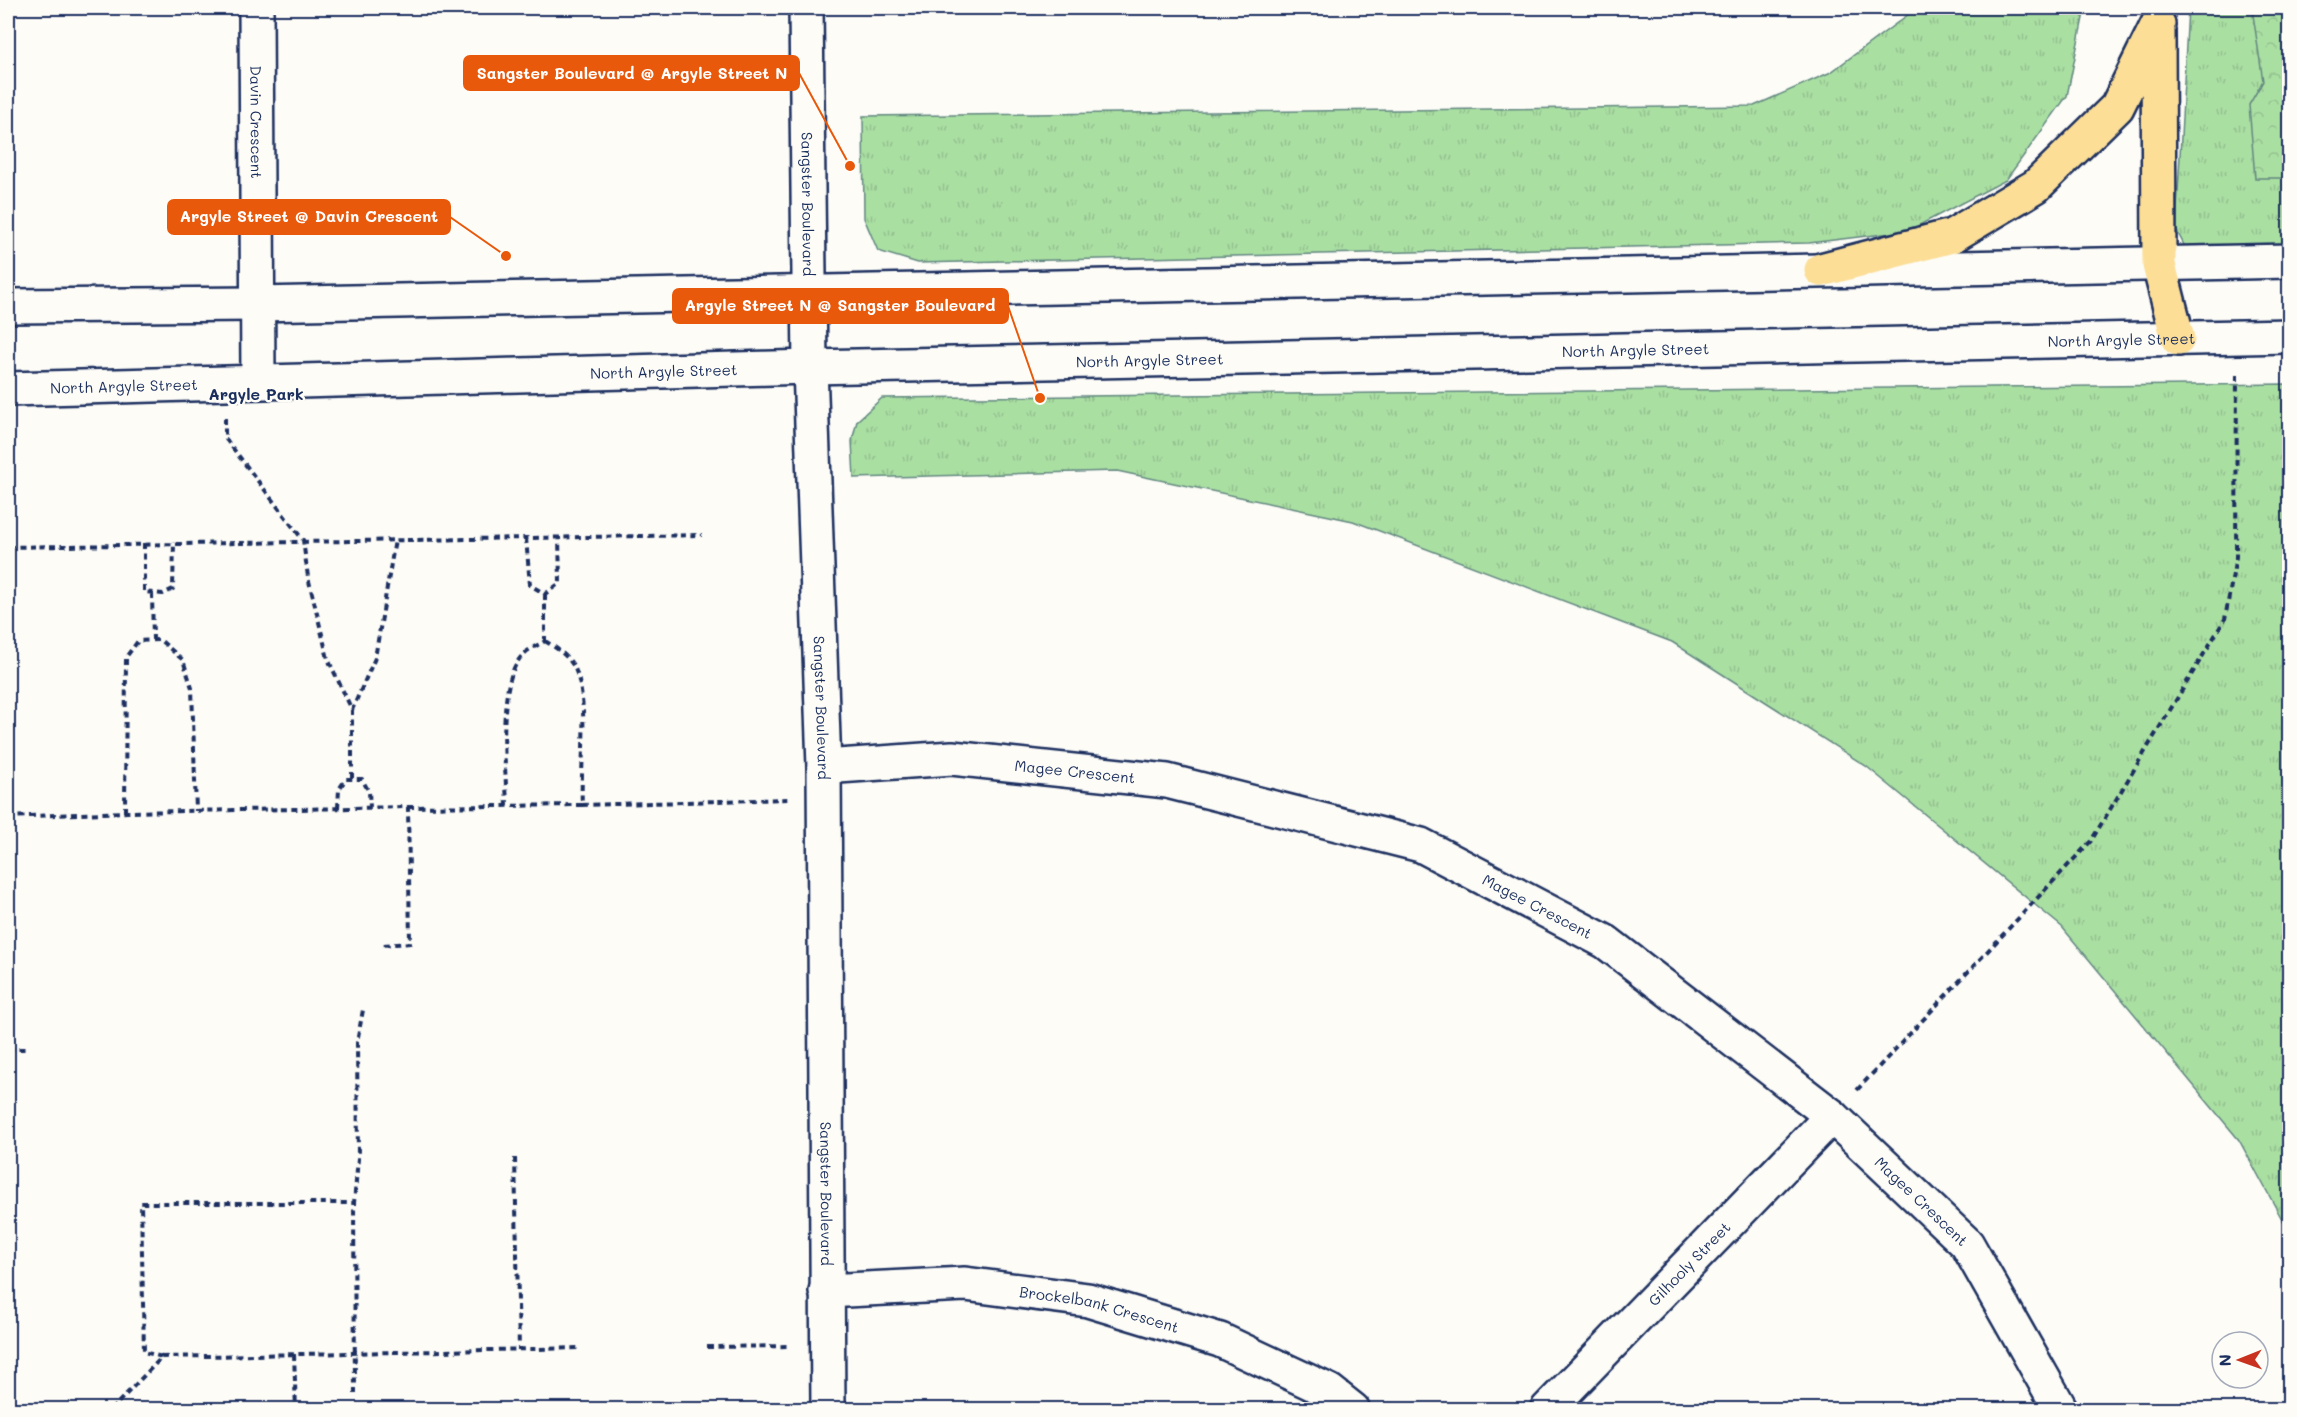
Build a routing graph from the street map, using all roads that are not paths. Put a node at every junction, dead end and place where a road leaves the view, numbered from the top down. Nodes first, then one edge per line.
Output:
1 (256, 8) edge
2 (806, 8) edge
3 (2158, 16) edge
4 (2289, 261) edge
5 (2159, 265) junction
6 (1821, 270) junction
7 (810, 291) junction
8 (257, 304) junction
9 (8, 306) edge
10 (2289, 336) edge
11 (2178, 339) junction
12 (810, 367) junction
13 (258, 380) junction
14 (8, 389) edge
15 (824, 782) junction
16 (1832, 1116) junction
17 (826, 1291) junction
18 (828, 1410) edge
19 (1353, 1410) edge
20 (1547, 1410) edge
21 (2061, 1410) edge

1 - 8 street, Davin Crescent
2 - 7 street, Sangster Boulevard
3 - 5 highway
3 - 6 highway
4 - 5 street
5 - 6 street
5 - 11 highway
6 - 7 street
7 - 8 street
7 - 12 street, Sangster Boulevard
8 - 9 street
8 - 13 street, Davin Crescent
10 - 11 street, North Argyle Street
11 - 12 street, North Argyle Street
12 - 13 street, North Argyle Street
12 - 15 street, Sangster Boulevard
13 - 14 street, North Argyle Street
15 - 16 street, Magee Crescent
15 - 17 street, Sangster Boulevard
16 - 20 street, Gilhooly Street
16 - 21 street, Magee Crescent
17 - 18 street, Sangster Boulevard
17 - 19 street, Brockelbank Crescent

